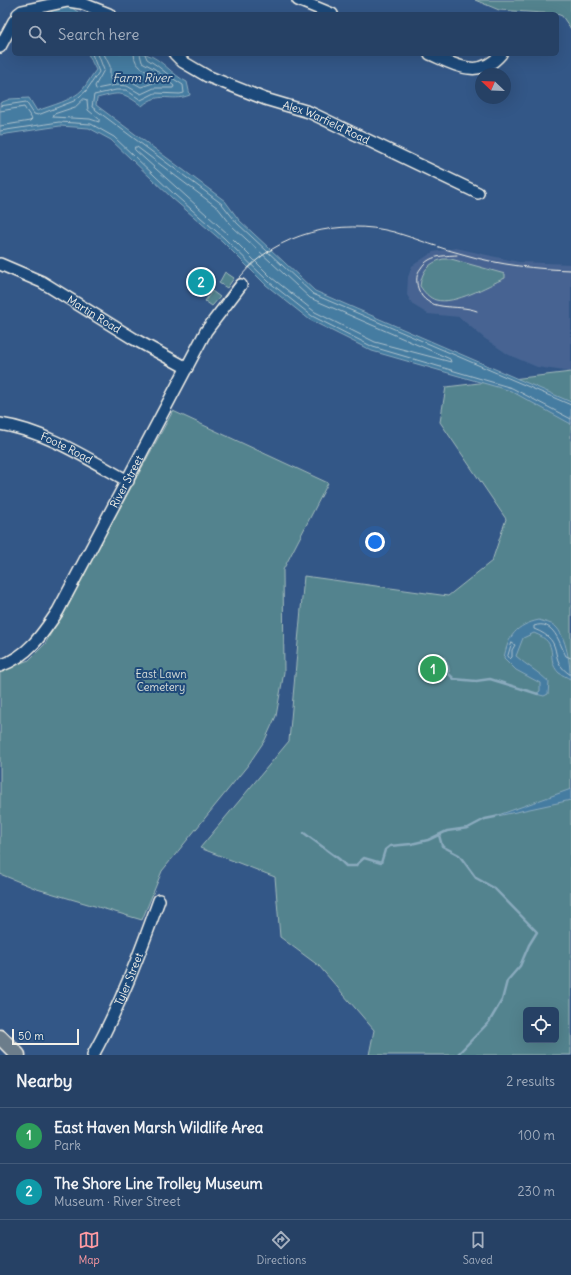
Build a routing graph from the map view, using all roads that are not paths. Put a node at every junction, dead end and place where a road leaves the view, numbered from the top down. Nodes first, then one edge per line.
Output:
1 (298, 0) edge
2 (21, 12) edge
3 (104, 12) edge
4 (327, 12) edge
5 (12, 24) edge
6 (0, 47) edge
7 (177, 56) edge
8 (435, 56) edge
9 (499, 56) edge
10 (478, 193) dead end
11 (0, 264) edge
12 (241, 285) dead end
13 (187, 368) junction
14 (0, 425) edge
15 (128, 481) junction
16 (0, 666) edge
17 (159, 900) dead end
18 (0, 1037) edge
19 (18, 1055) edge
20 (92, 1055) edge

1 - 4 street
2 - 3 street
5 - 6 street
7 - 10 street, Alex Warfield Road
8 - 9 street
11 - 13 street, Martin Road
12 - 13 street, River Street
13 - 15 street, River Street
14 - 15 street, Foote Road
15 - 16 street, River Street
17 - 20 street, Tyler Street
18 - 19 main road

